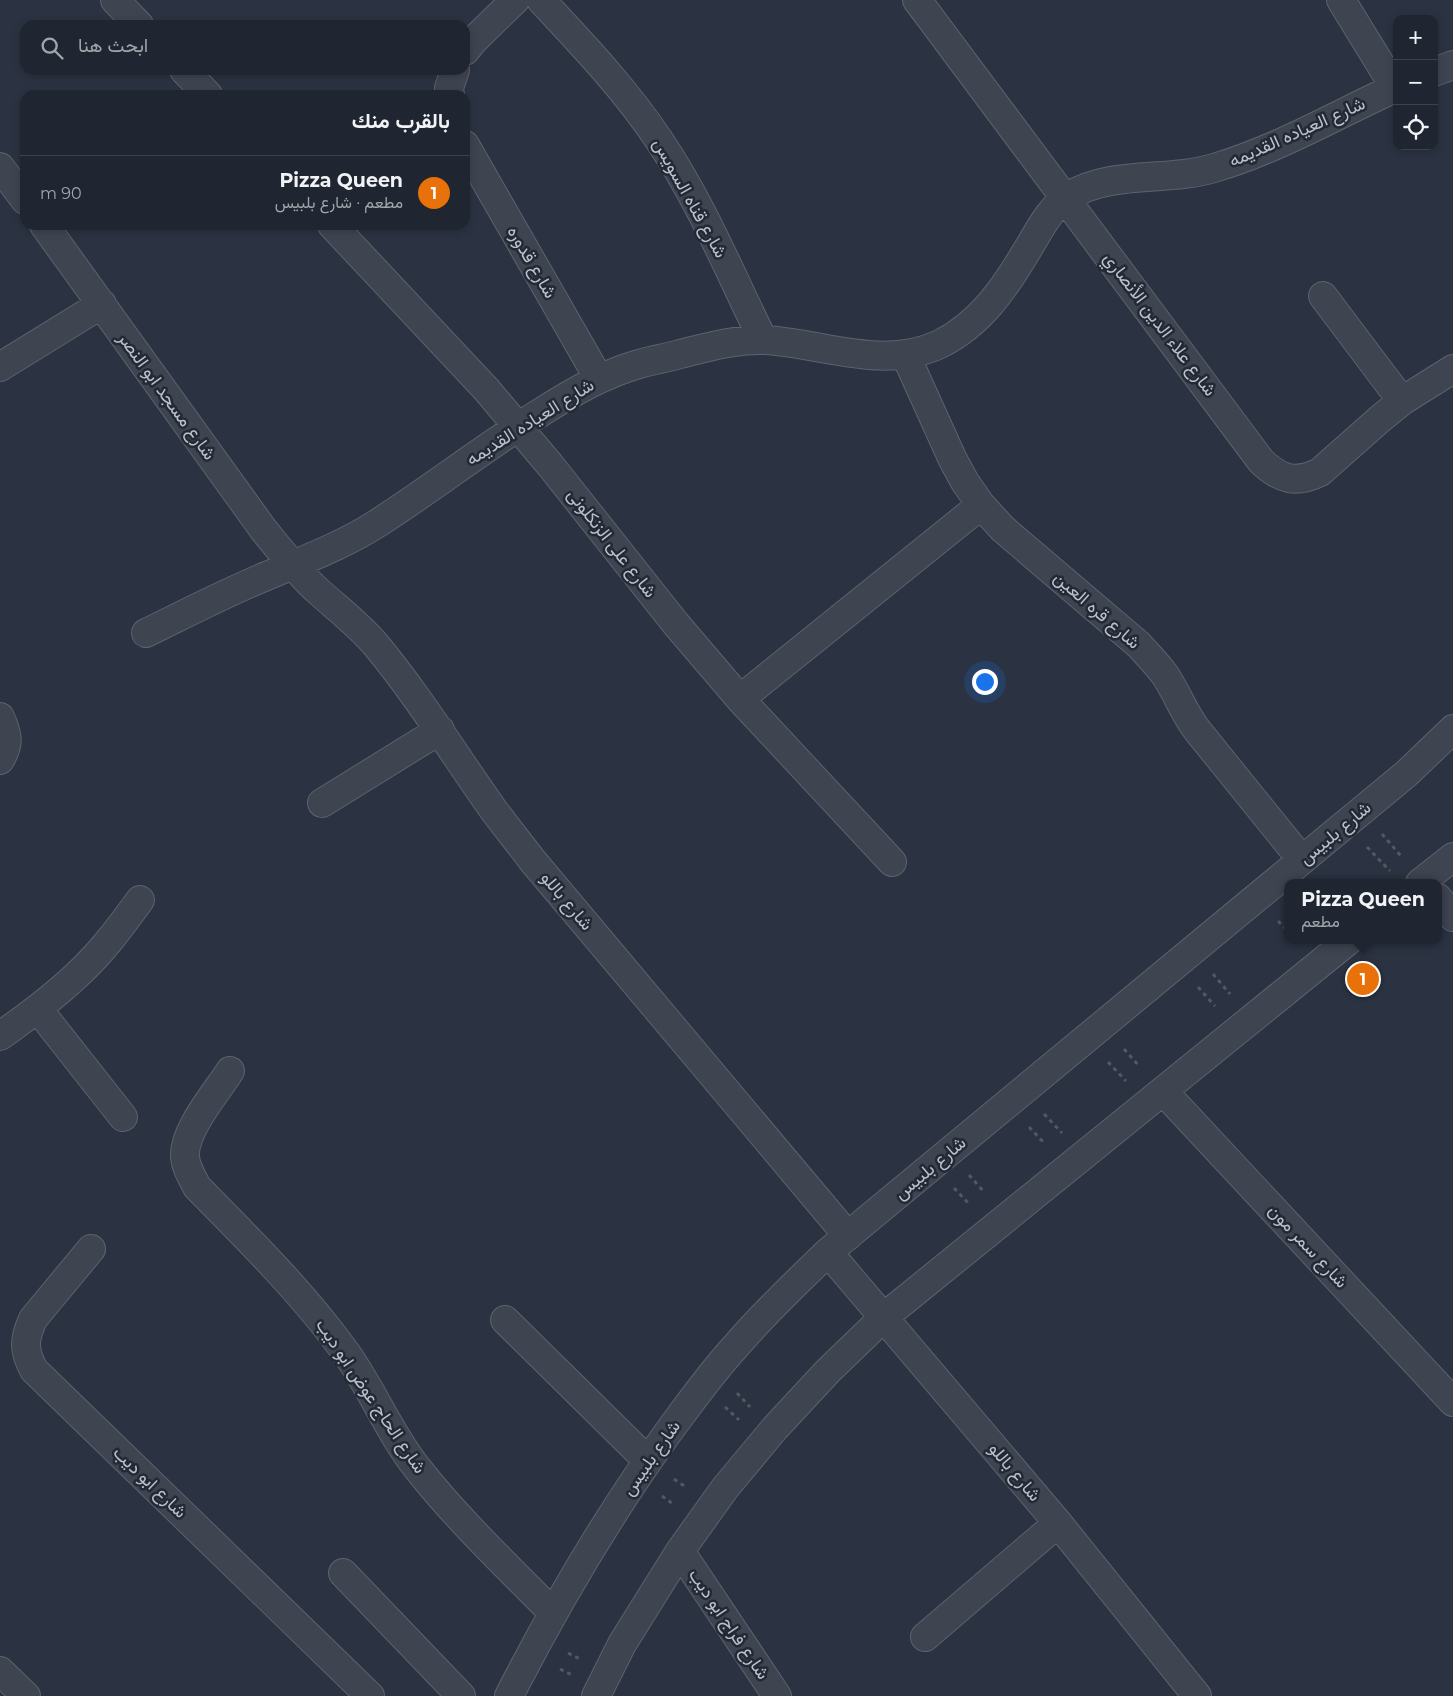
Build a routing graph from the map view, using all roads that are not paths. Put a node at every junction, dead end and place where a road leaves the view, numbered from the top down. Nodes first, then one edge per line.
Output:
1 (115, 0) edge
2 (515, 0) edge
3 (541, 0) edge
4 (918, 0) edge
5 (1341, 0) edge
6 (135, 20) edge
7 (470, 45) edge
8 (1453, 65) edge
9 (1438, 71) edge
10 (189, 75) edge
11 (453, 75) edge
12 (1393, 83) edge
13 (1393, 89) edge
14 (203, 90) edge
15 (449, 90) edge
16 (470, 155) edge
17 (0, 167) edge
18 (20, 193) edge
19 (1065, 197) junction
20 (48, 230) edge
21 (337, 230) edge
22 (1323, 296) dead end
23 (102, 304) junction
24 (763, 340) junction
25 (905, 354) junction
26 (0, 367) edge
27 (1453, 370) edge
28 (599, 379) junction
29 (1402, 401) junction
30 (518, 426) junction
31 (981, 504) junction
32 (292, 565) junction
33 (146, 633) dead end
34 (740, 699) junction
35 (0, 717) edge
36 (440, 730) junction
37 (1453, 730) edge
38 (0, 760) edge
39 (322, 803) dead end
40 (1453, 857) edge
41 (1302, 860) junction
42 (892, 862) dead end
43 (1433, 879) edge
44 (140, 900) dead end
45 (1442, 904) edge
46 (1453, 917) edge
47 (1344, 944) edge
48 (38, 1009) junction
49 (0, 1036) edge
50 (230, 1071) dead end
51 (1155, 1098) junction
52 (123, 1117) dead end
53 (838, 1244) junction
54 (91, 1250) dead end
55 (884, 1317) junction
56 (505, 1320) dead end
57 (1453, 1402) edge
58 (642, 1469) junction
59 (1058, 1522) junction
60 (680, 1551) junction
61 (343, 1573) dead end
62 (553, 1613) junction
63 (925, 1637) dead end
64 (0, 1671) edge
65 (601, 1685) edge
66 (26, 1696) edge
67 (370, 1696) edge
68 (461, 1696) edge
69 (509, 1696) edge
70 (777, 1696) edge
71 (1197, 1696) edge

1 - 6 street
2 - 7 street
3 - 24 street, شارع قناه السويس
4 - 19 street, شارع علاء الدين الأنصاري
5 - 12 street
8 - 9 street
10 - 14 street
11 - 15 street
13 - 19 street, شارع العياده القديمه
16 - 28 street, شارع قدوره
17 - 18 street
19 - 25 street, شارع العياده القديمه
19 - 29 street, شارع علاء الدين الأنصاري
20 - 23 street, شارع مسجد ابو النصر
21 - 30 street, شارع على الزنكلونى
22 - 29 street
23 - 26 street
23 - 32 street, شارع مسجد ابو النصر
24 - 25 street, شارع العياده القديمه
24 - 28 street, شارع العياده القديمه
25 - 31 street, شارع قره العين
27 - 29 street, شارع علاء الدين الأنصاري
28 - 30 street, شارع العياده القديمه
30 - 32 street, شارع العياده القديمه
30 - 34 street, شارع على الزنكلونى
31 - 34 street
31 - 41 street, شارع قره العين
32 - 33 street, شارع العياده القديمه
32 - 36 street, شارع باللو
34 - 42 street, شارع على الزنكلونى
35 - 38 street
36 - 39 street
36 - 53 street, شارع باللو
37 - 41 street, شارع بلبيس
40 - 43 street
41 - 53 street, شارع بلبيس
44 - 48 street
45 - 46 street
47 - 51 street
48 - 49 street
48 - 52 street
50 - 62 street, شارع الحاج عوض ابو ديب
51 - 55 street
51 - 57 street, شارع سمر مون
53 - 55 street, شارع باللو
53 - 58 street, شارع بلبيس
54 - 67 street, شارع ابو ديب
55 - 59 street, شارع باللو
55 - 60 street
56 - 58 street
58 - 62 street, شارع بلبيس
59 - 63 street
59 - 71 street, شارع باللو
60 - 65 street
60 - 70 street, شارع فراج ابو ديب
61 - 68 street
62 - 69 street, شارع بلبيس
64 - 66 street

